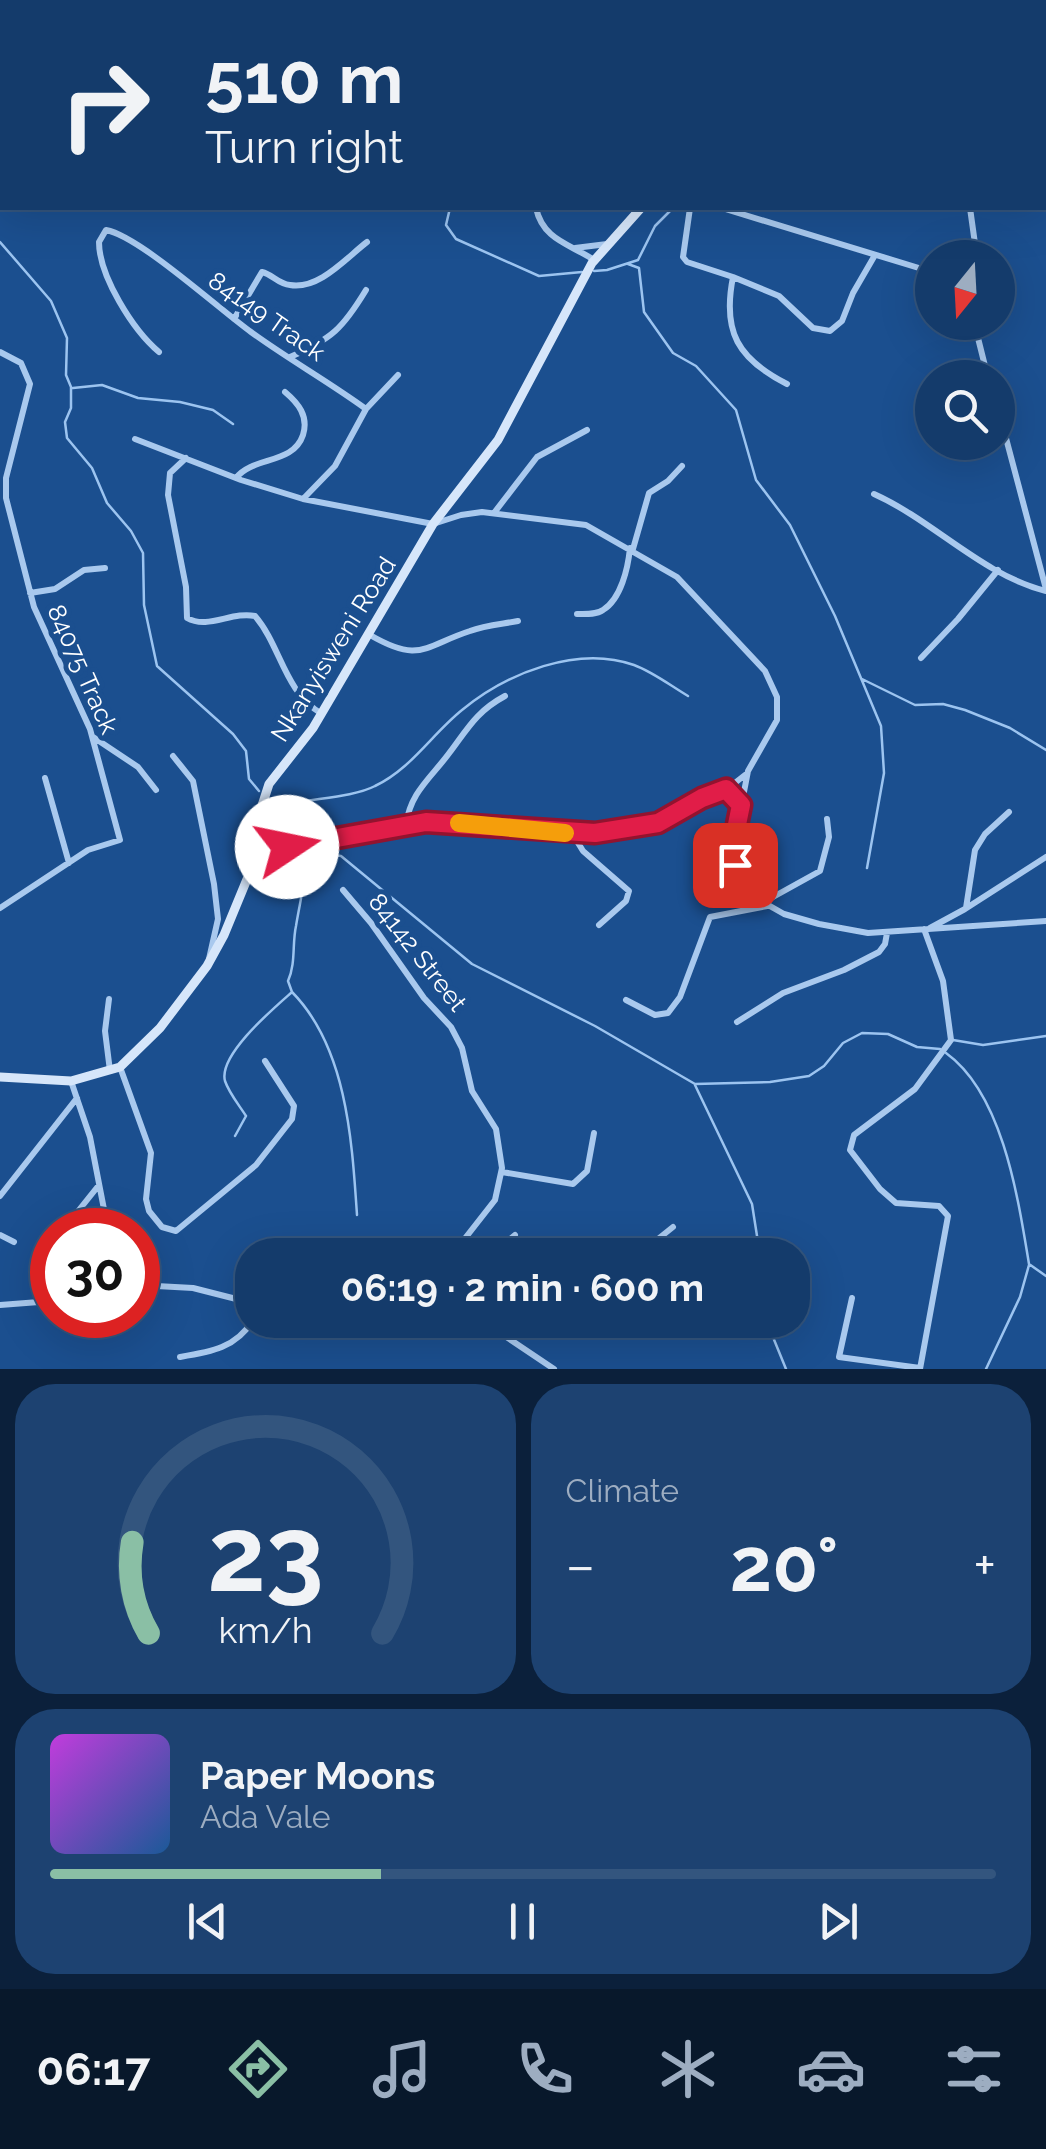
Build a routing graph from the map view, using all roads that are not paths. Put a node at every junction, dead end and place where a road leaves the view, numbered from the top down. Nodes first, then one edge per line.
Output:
1 (537, 210) edge
2 (639, 210) edge
3 (690, 210) edge
4 (729, 210) edge
5 (970, 210) edge
6 (974, 240) edge
7 (367, 242) dead end
8 (608, 244) junction
9 (573, 249) junction
10 (875, 255) junction
11 (594, 260) junction
12 (915, 267) edge
13 (733, 277) junction
14 (366, 290) dead end
15 (234, 319) junction
16 (0, 352) edge
17 (159, 352) dead end
18 (290, 357) junction
19 (398, 375) dead end
20 (787, 384) dead end
21 (285, 392) dead end
22 (366, 409) junction
23 (586, 430) dead end
24 (135, 438) dead end
25 (186, 458) junction
26 (1012, 460) edge
27 (682, 466) dead end
28 (236, 478) junction
29 (874, 494) dead end
30 (303, 499) junction
31 (494, 513) junction
32 (434, 524) junction
33 (632, 549) junction
34 (105, 568) dead end
35 (998, 570) junction
36 (1046, 590) edge
37 (30, 592) junction
38 (577, 614) dead end
39 (518, 622) dead end
40 (370, 635) junction
41 (921, 658) dead end
42 (505, 696) dead end
43 (322, 714) junction
44 (93, 737) junction
45 (173, 756) dead end
46 (748, 771) junction
47 (45, 778) dead end
48 (726, 789) junction
49 (156, 790) dead end
50 (741, 805) junction
51 (1009, 812) dead end
52 (827, 819) dead end
53 (406, 825) junction
54 (572, 833) junction
55 (258, 848) junction
56 (1046, 857) edge
57 (69, 863) junction
58 (343, 890) dead end
59 (765, 904) junction
60 (0, 907) edge
61 (966, 909) junction
62 (1046, 921) edge
63 (599, 925) dead end
64 (926, 929) junction
65 (886, 933) junction
66 (209, 962) junction
67 (108, 999) dead end
68 (626, 1000) dead end
69 (737, 1022) dead end
70 (265, 1061) dead end
71 (115, 1069) junction
72 (0, 1077) edge
73 (71, 1080) junction
74 (77, 1098) junction
75 (594, 1133) dead end
76 (502, 1172) junction
77 (100, 1184) junction
78 (0, 1196) edge
79 (81, 1208) edge
80 (104, 1208) edge
81 (672, 1227) dead end
82 (0, 1235) edge
83 (515, 1235) dead end
84 (466, 1238) edge
85 (512, 1238) edge
86 (659, 1238) edge
87 (14, 1242) dead end
88 (160, 1286) edge
89 (852, 1298) dead end
90 (235, 1299) edge
91 (30, 1303) edge
92 (0, 1305) edge
93 (240, 1338) edge
94 (508, 1338) edge
95 (180, 1356) dead end
96 (554, 1369) edge
97 (920, 1369) edge

1 - 9 street
2 - 8 street, Nkanyisweni Road
3 - 13 street
4 - 10 street
5 - 6 street
7 - 15 street
8 - 9 street
8 - 11 street, Nkanyisweni Road
9 - 11 street
10 - 12 street
10 - 13 street
11 - 32 street, Nkanyisweni Road
13 - 20 street
14 - 18 street
15 - 17 street, 84149 Track
15 - 18 street, 84149 Track
16 - 37 street, 84075 Track
18 - 22 street, 84149 Track
19 - 22 street
21 - 28 street
22 - 30 street
23 - 31 street
24 - 25 street
25 - 28 street
25 - 43 street
26 - 36 street
27 - 33 street
28 - 30 street
29 - 35 street
30 - 32 street
31 - 32 street
31 - 33 street
32 - 40 street, Nkanyisweni Road
33 - 38 street
33 - 46 street
34 - 37 street
35 - 36 street
35 - 41 street
37 - 44 street, 84075 Track
39 - 40 street
40 - 43 street, Nkanyisweni Road
42 - 53 street
43 - 55 street, Nkanyisweni Road
44 - 49 street
44 - 57 street, 84075 Track
45 - 66 street
46 - 48 street
46 - 50 street
47 - 57 street
48 - 50 street
48 - 54 street
50 - 59 street
51 - 61 street
52 - 59 street
53 - 54 street
53 - 55 street
54 - 63 street
55 - 66 street, Nkanyisweni Road
56 - 61 street
57 - 60 street
58 - 76 street, 84142 Street
59 - 65 street
59 - 68 street
61 - 64 street
62 - 64 street
64 - 65 street
64 - 97 street
65 - 69 street
66 - 71 street, Nkanyisweni Road
67 - 71 street
70 - 71 street
71 - 73 street
72 - 73 street
73 - 74 street
74 - 77 street
74 - 78 street
75 - 76 street
76 - 84 street
77 - 79 street
77 - 80 street
81 - 86 street
82 - 87 street
83 - 85 street
88 - 90 street
89 - 97 street
91 - 92 street
93 - 95 street
94 - 96 street

